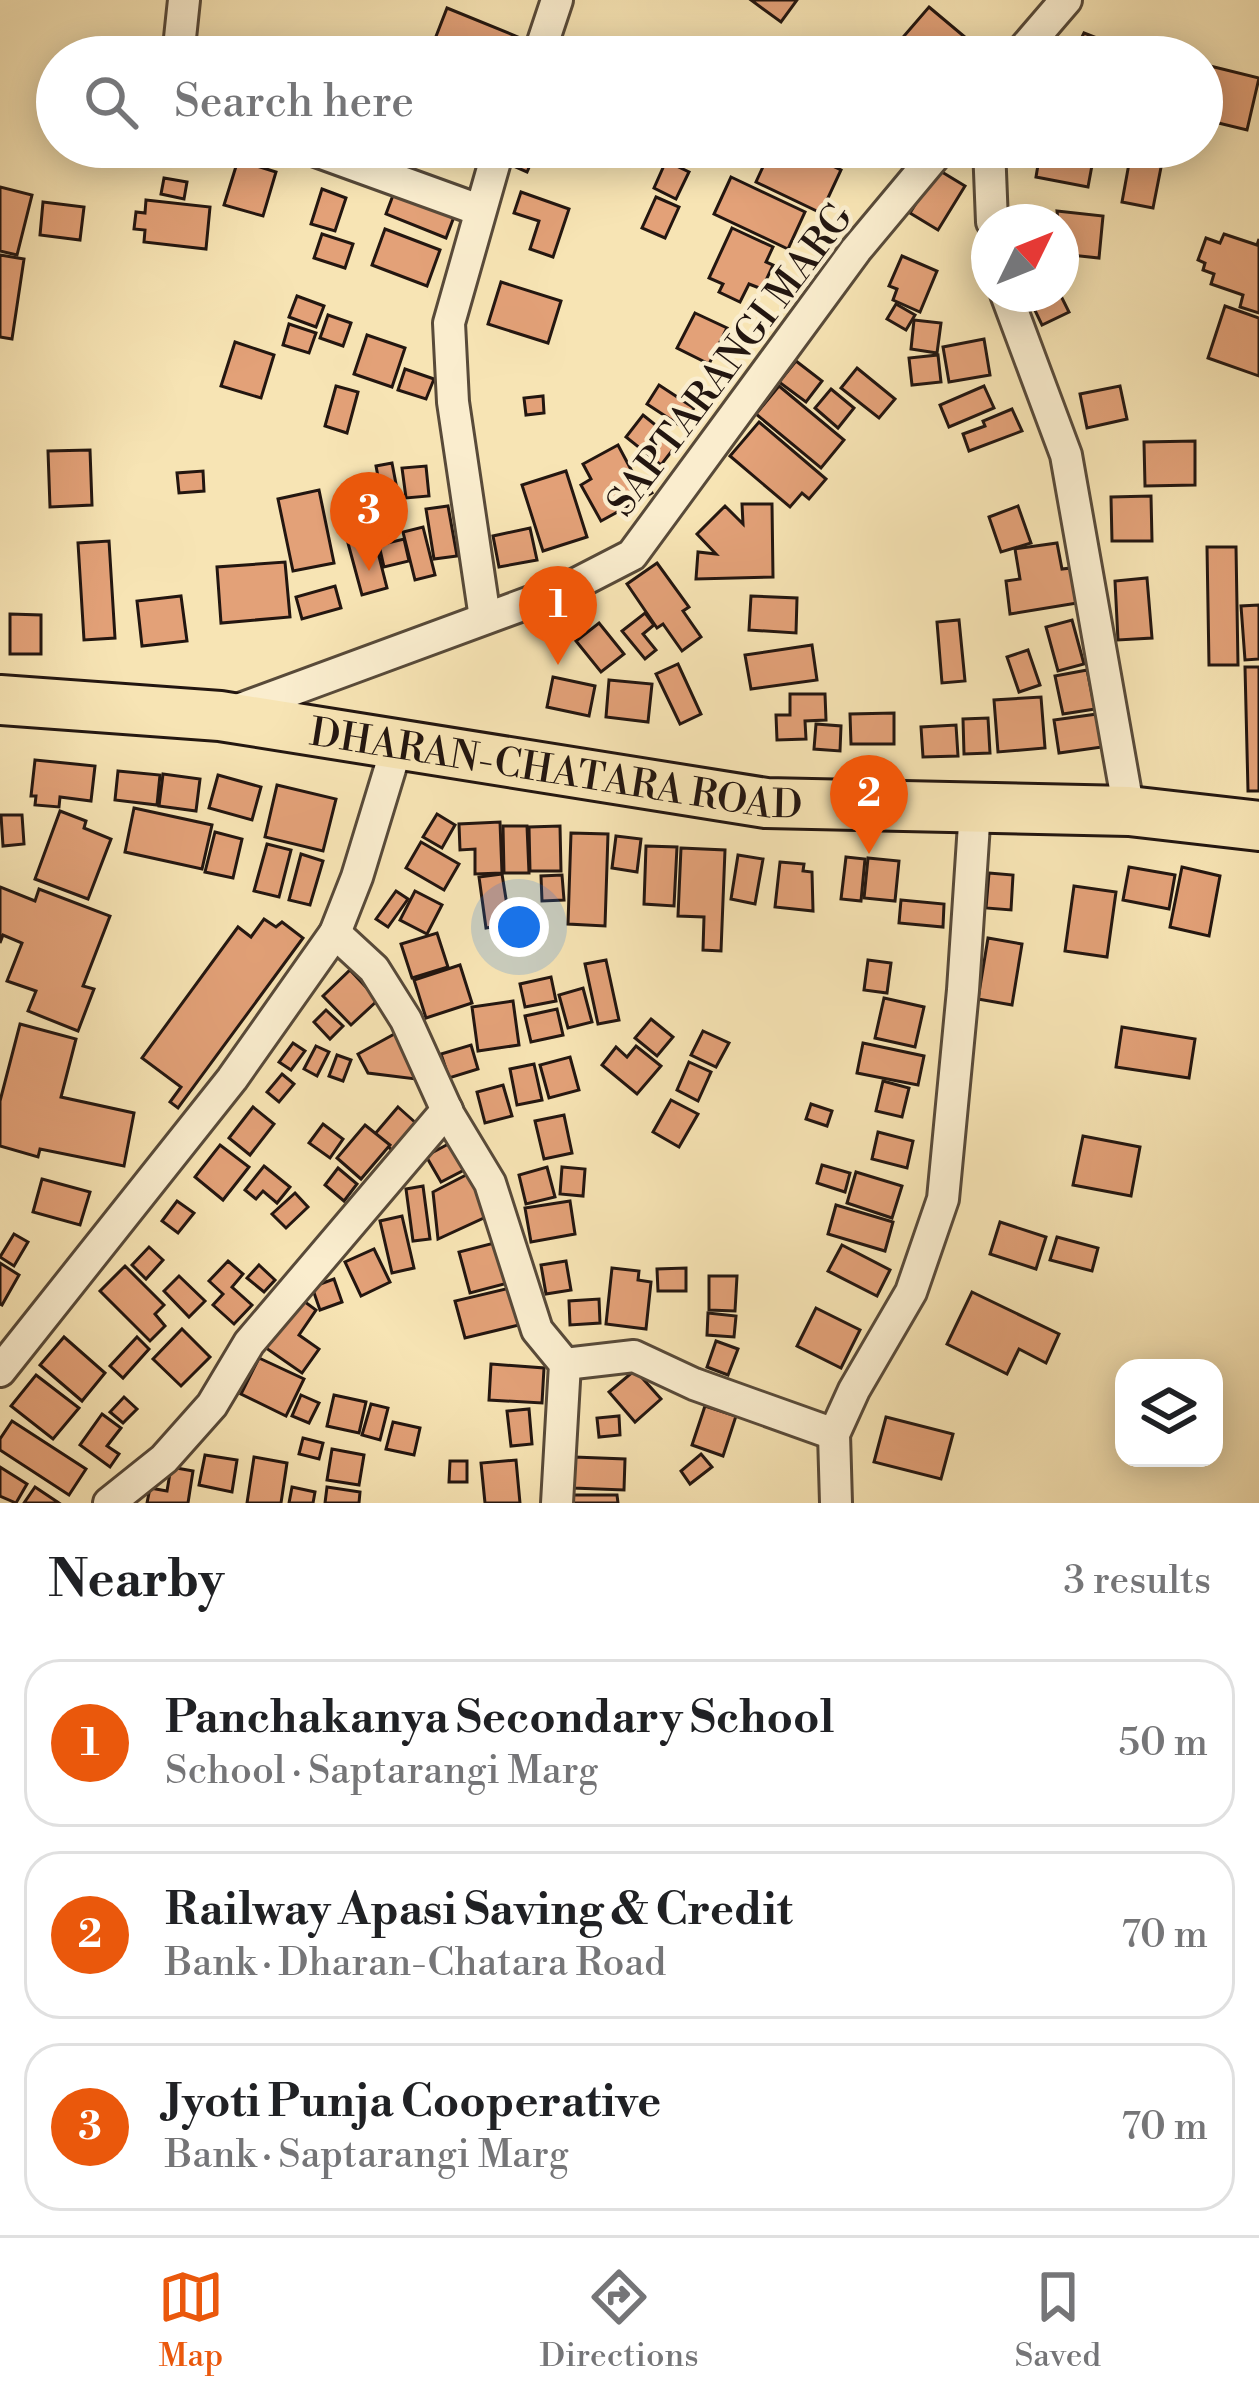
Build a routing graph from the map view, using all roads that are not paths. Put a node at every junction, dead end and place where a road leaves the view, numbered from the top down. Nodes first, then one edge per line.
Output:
1 (184, 0) edge
2 (556, 0) edge
3 (1066, 0) edge
4 (180, 36) edge
5 (545, 36) edge
6 (1035, 36) edge
7 (363, 168) edge
8 (492, 168) edge
9 (924, 168) edge
10 (990, 168) edge
11 (991, 204) edge
12 (479, 210) junction
13 (1013, 312) edge
14 (484, 617) junction
15 (0, 700) edge
16 (220, 716) junction
17 (397, 746) junction
18 (975, 809) junction
19 (1129, 811) junction
20 (1259, 826) edge
21 (335, 933) junction
22 (447, 1110) junction
23 (565, 1364) junction
24 (0, 1371) edge
25 (834, 1434) junction
26 (109, 1503) edge
27 (557, 1503) edge
28 (836, 1503) edge

1 - 4 street
2 - 5 street
3 - 6 street
7 - 12 street
8 - 12 street
9 - 14 street, SAPTARANGI MARG
10 - 11 street
12 - 14 street
13 - 19 street
14 - 16 street, SAPTARANGI MARG
15 - 16 main road, DHARAN-CHATARA ROAD
16 - 17 main road, DHARAN-CHATARA ROAD
17 - 18 main road, DHARAN-CHATARA ROAD
17 - 21 street
18 - 19 main road, DHARAN-CHATARA ROAD
18 - 25 street
19 - 20 main road, DHARAN-CHATARA ROAD
21 - 22 street
21 - 24 street
22 - 23 street
22 - 26 street
23 - 25 street
23 - 27 street
25 - 28 street

